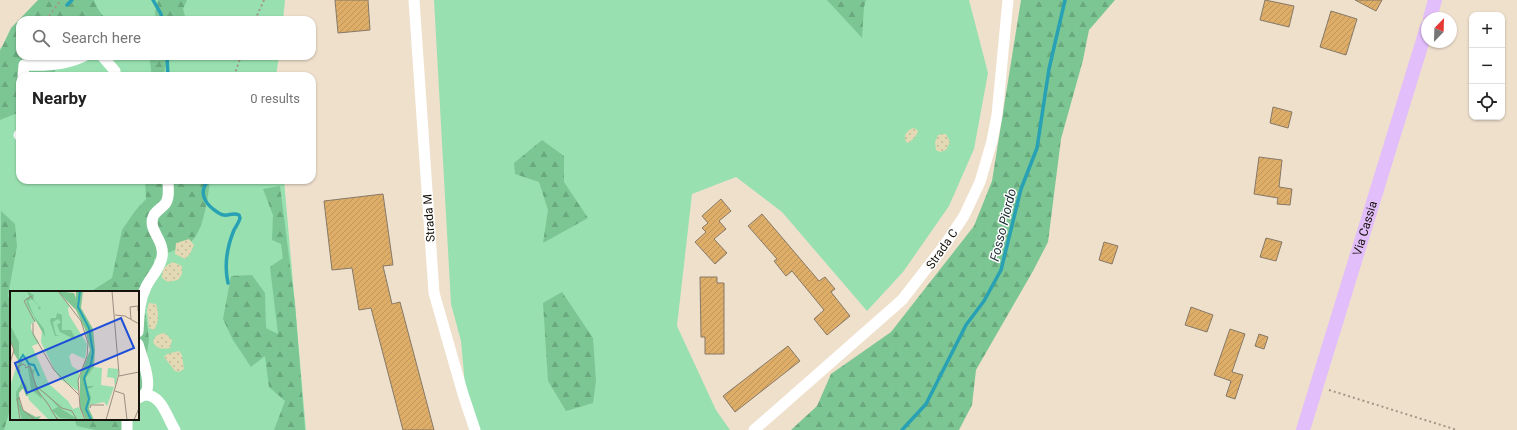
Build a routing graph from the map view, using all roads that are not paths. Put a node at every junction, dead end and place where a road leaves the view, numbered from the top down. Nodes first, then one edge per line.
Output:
1 (414, 0) edge
2 (1008, 0) edge
3 (1435, 0) edge
4 (1432, 12) edge
5 (1421, 47) edge
6 (76, 60) edge
7 (105, 60) edge
8 (23, 72) edge
9 (115, 72) edge
10 (168, 184) edge
11 (139, 317) edge
12 (139, 347) edge
13 (147, 374) junction
14 (141, 396) edge
15 (158, 400) junction
16 (175, 430) edge
17 (475, 430) edge
18 (754, 430) edge
19 (1304, 430) edge

1 - 17 street, Strada M
2 - 18 street, Strada C
3 - 4 main road
5 - 19 main road, Via Cassia
6 - 8 street
7 - 9 street
10 - 11 street
12 - 13 street
13 - 14 street
13 - 15 street
14 - 15 street
15 - 16 street

